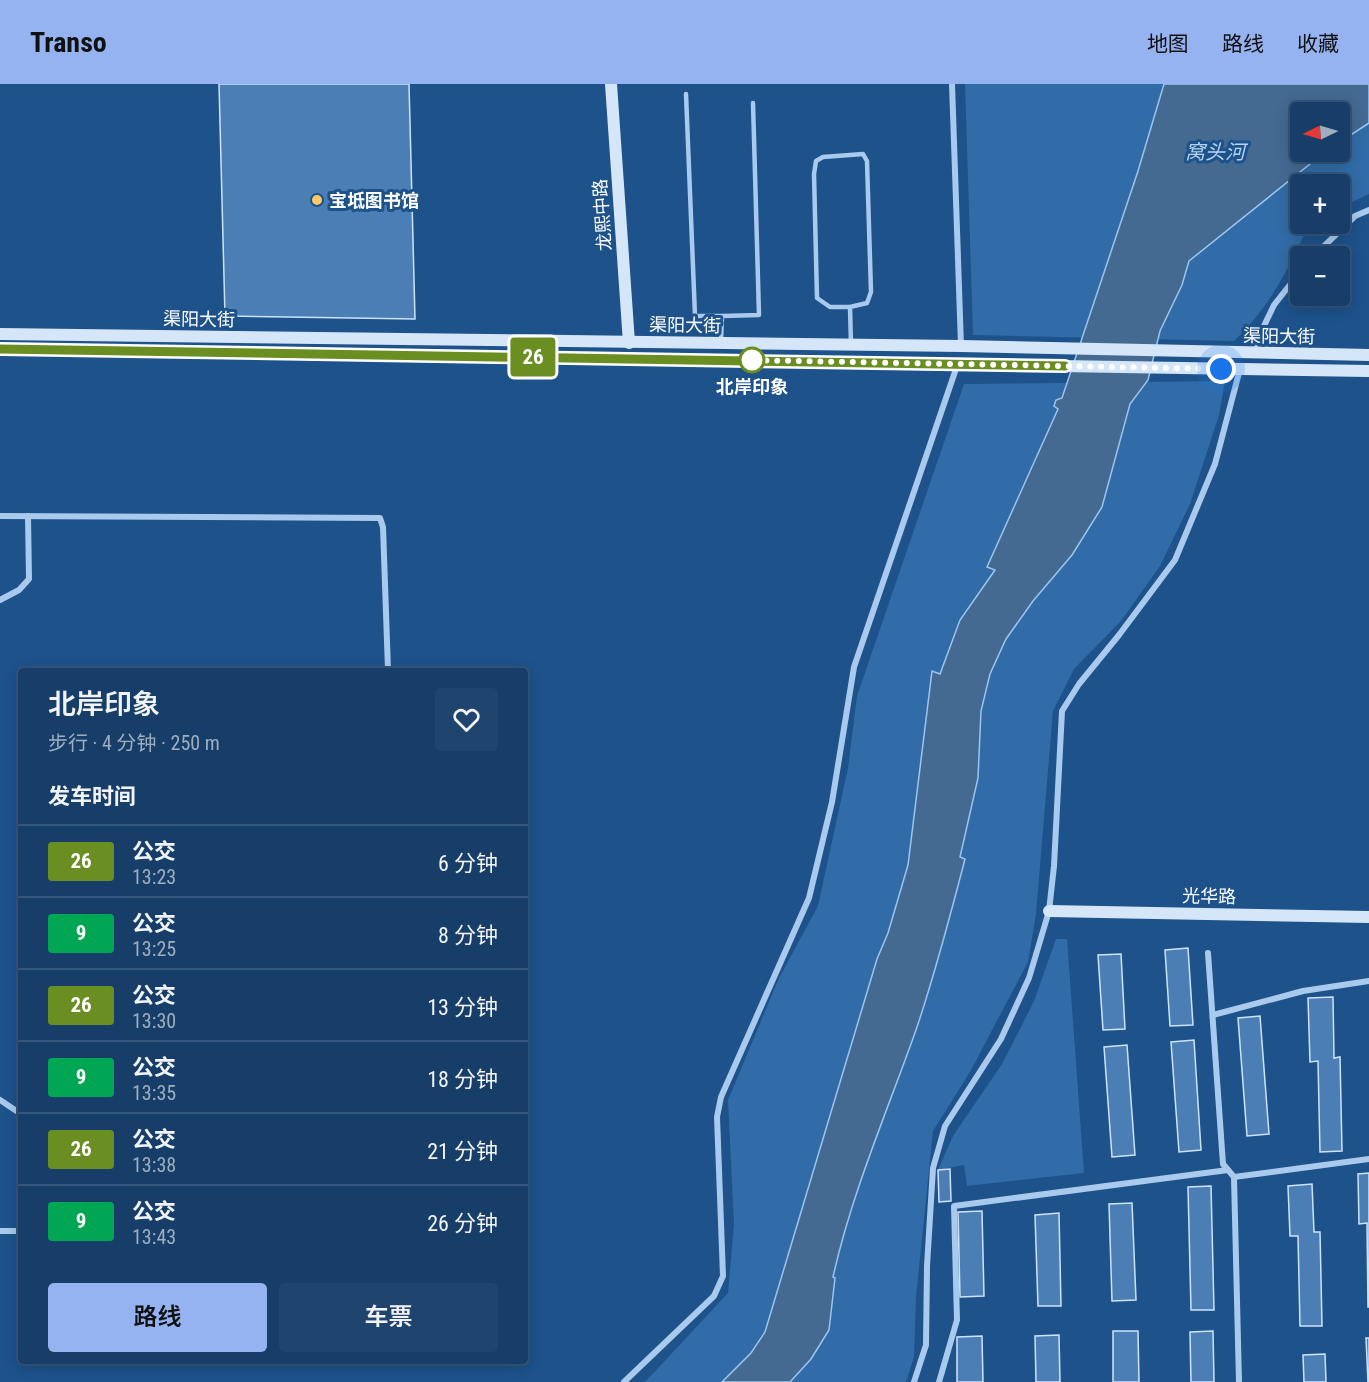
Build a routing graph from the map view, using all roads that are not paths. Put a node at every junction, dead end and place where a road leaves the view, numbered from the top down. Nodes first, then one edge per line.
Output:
1 (610, 84) edge
2 (952, 84) edge
3 (686, 94) dead end
4 (753, 103) dead end
5 (1369, 210) edge
6 (1324, 246) edge
7 (1290, 285) edge
8 (849, 307) junction
9 (722, 316) junction
10 (0, 334) edge
11 (629, 343) junction
12 (721, 343) junction
13 (851, 345) junction
14 (961, 346) junction
15 (0, 349) edge
16 (1250, 354) junction
17 (1369, 355) edge
18 (958, 363) junction
19 (1240, 369) junction
20 (1369, 371) edge
21 (0, 516) edge
22 (28, 516) junction
23 (0, 600) edge
24 (388, 668) edge
25 (1049, 911) junction
26 (1369, 917) edge
27 (1208, 953) dead end
28 (1369, 981) edge
29 (1213, 1015) junction
30 (0, 1100) edge
31 (18, 1112) edge
32 (1369, 1159) edge
33 (1228, 1170) junction
34 (1234, 1177) junction
35 (18, 1231) edge
36 (0, 1232) edge
37 (624, 1382) edge
38 (914, 1382) edge
39 (939, 1382) edge
40 (1239, 1382) edge

1 - 11 main road, 龙熙中路
2 - 14 street
3 - 9 lane
4 - 9 lane
5 - 6 street
7 - 16 street
8 - 8 lane
8 - 13 lane
9 - 12 lane
10 - 11 main road, 渠阳大街
11 - 12 main road, 渠阳大街
12 - 13 main road, 渠阳大街
13 - 14 main road, 渠阳大街
14 - 16 main road, 渠阳大街
15 - 18 main road, 渠阳大街
16 - 17 main road, 渠阳大街
18 - 19 main road, 渠阳大街
18 - 37 street
19 - 20 main road, 渠阳大街
19 - 25 street
21 - 22 street
22 - 23 street
22 - 24 street
25 - 26 main road, 光华路
25 - 38 street
27 - 29 street
28 - 29 street
29 - 33 street
30 - 31 street
32 - 34 street
33 - 34 street
33 - 39 street
34 - 40 street
35 - 36 street

